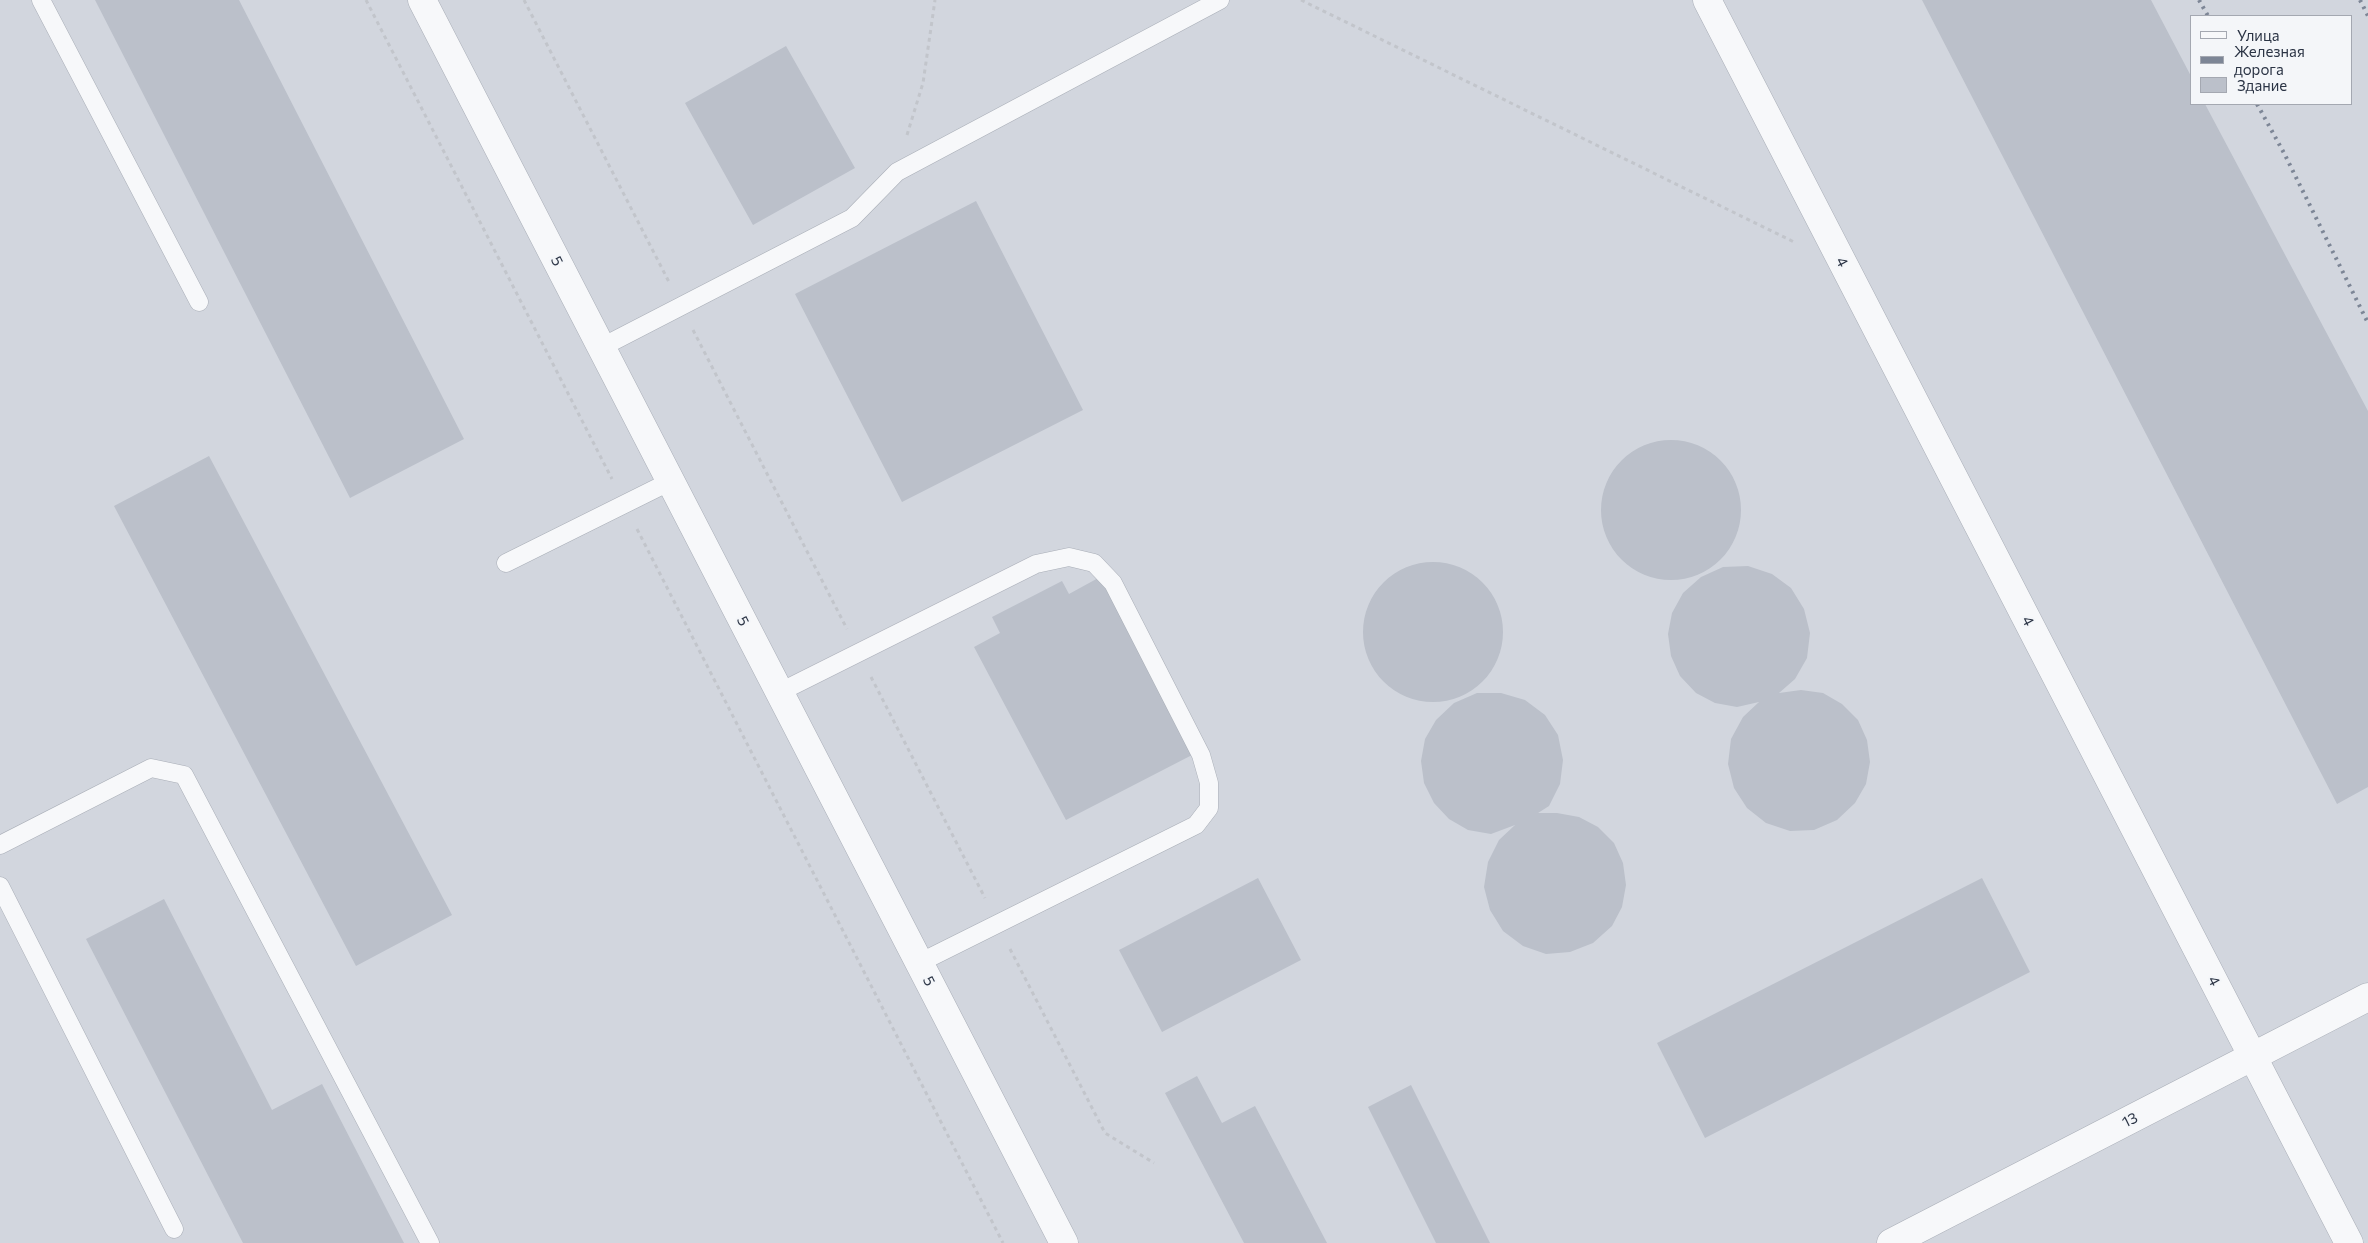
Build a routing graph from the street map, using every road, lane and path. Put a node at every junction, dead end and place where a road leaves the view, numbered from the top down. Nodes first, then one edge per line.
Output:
1 (41, 0) edge
2 (366, 0) edge
3 (422, 0) edge
4 (524, 0) edge
5 (935, 0) edge
6 (1220, 0) edge
7 (1301, 0) edge
8 (1707, 0) edge
9 (897, 172) junction
10 (1800, 246) dead end
11 (199, 302) dead end
12 (681, 306) junction
13 (602, 347) junction
14 (671, 481) junction
15 (624, 504) junction
16 (506, 563) dead end
17 (858, 651) junction
18 (780, 692) junction
19 (0, 845) edge
20 (0, 886) edge
21 (997, 923) junction
22 (919, 963) junction
23 (2368, 997) edge
24 (2253, 1056) junction
25 (1154, 1162) dead end
26 (174, 1229) dead end
27 (430, 1243) edge
28 (1003, 1243) edge
29 (1064, 1243) edge
30 (1891, 1243) edge
31 (2348, 1243) edge

1 - 11 lane
2 - 15 path
3 - 13 street, 5
4 - 12 path
5 - 9 path
6 - 9 lane
7 - 10 path
8 - 24 street, 4
9 - 12 lane
12 - 13 lane
12 - 17 path
13 - 14 street, 5
14 - 15 lane
14 - 18 street, 5
15 - 16 lane
15 - 28 path
17 - 18 lane
17 - 21 path
17 - 21 lane
18 - 22 street, 5
19 - 27 lane
20 - 26 lane
21 - 22 lane
21 - 25 path
22 - 29 street, 5
23 - 24 street, 13
24 - 30 street, 13
24 - 31 street, 4

